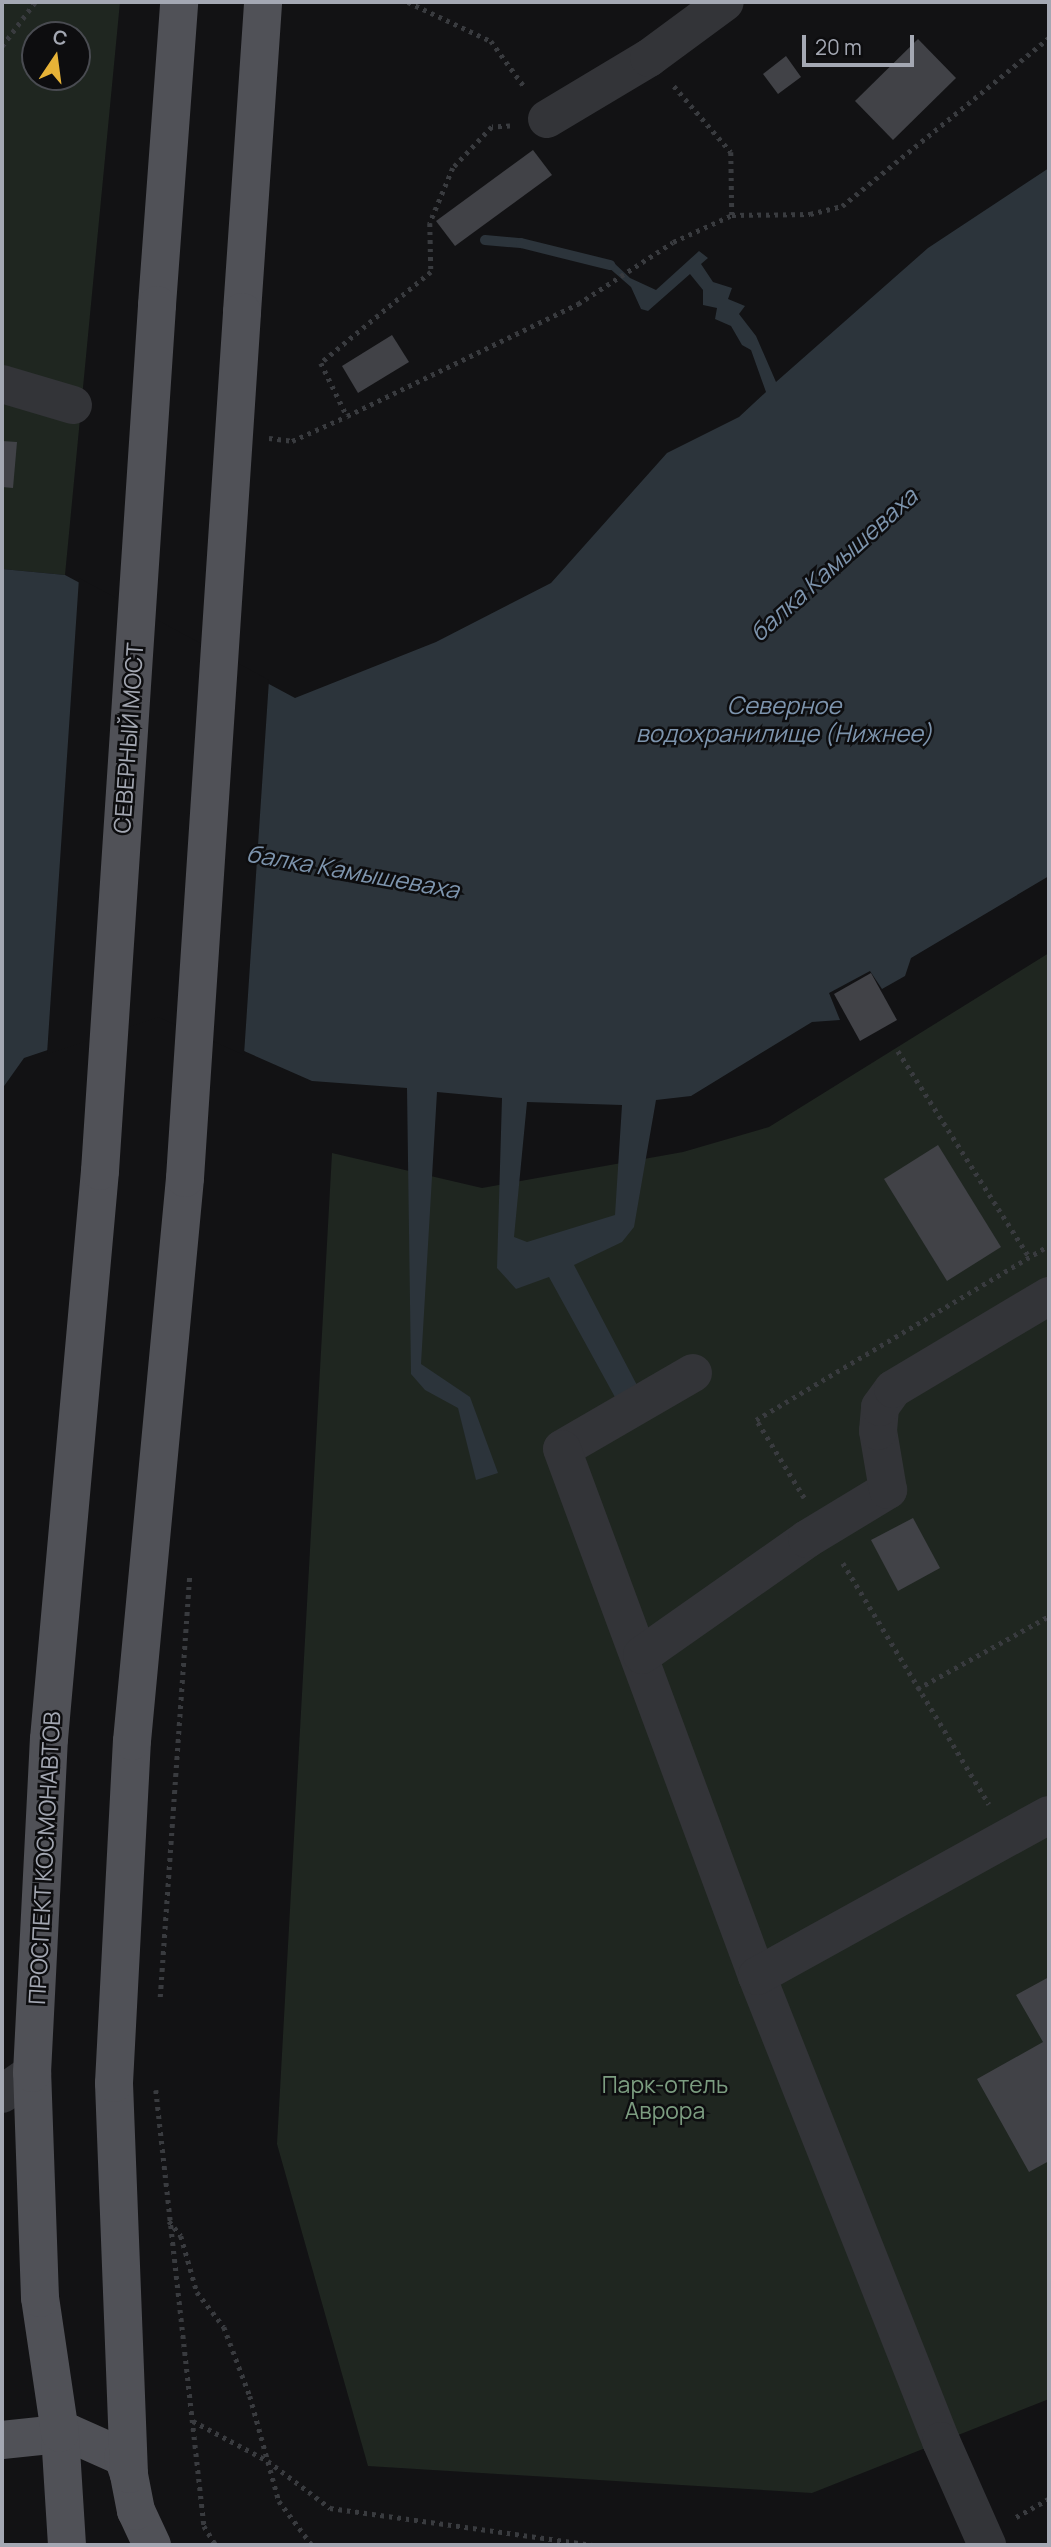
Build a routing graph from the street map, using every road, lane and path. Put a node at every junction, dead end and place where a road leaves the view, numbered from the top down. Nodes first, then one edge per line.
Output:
1 (35, 2) edge
2 (179, 2) edge
3 (263, 2) edge
4 (408, 2) edge
5 (724, 2) edge
6 (682, 17) edge
7 (1049, 38) edge
8 (2, 46) edge
9 (649, 58) junction
10 (548, 119) junction
11 (732, 215) junction
12 (2, 384) edge
13 (73, 405) dead end
14 (898, 1051) dead end
15 (100, 1171) joint
16 (1043, 1282) edge
17 (693, 1373) dead end
18 (190, 1562) dead end
19 (1049, 1616) edge
20 (642, 1656) junction
21 (917, 1689) dead end
22 (1049, 1815) edge
23 (757, 1976) junction
24 (160, 2008) dead end
25 (155, 2077) dead end
26 (17, 2083) edge
27 (169, 2221) junction
28 (192, 2421) junction
29 (60, 2434) junction
30 (2, 2440) edge
31 (268, 2462) junction
32 (129, 2474) junction
33 (67, 2545) edge
34 (152, 2545) edge
35 (216, 2545) edge
36 (312, 2545) edge
37 (592, 2545) edge
38 (987, 2545) edge

1 - 8 path
2 - 15 main road, СЕВЕРНЫЙ МОСТ, bridge
3 - 32 main road, bridge
4 - 10 path
5 - 6 lane
6 - 9 lane
7 - 11 path
9 - 10 lane
9 - 11 path
10 - 11 path
12 - 13 lane
14 - 16 path
15 - 26 main road, ПРОСПЕКТ КОСМОНАВТОВ
16 - 20 lane
17 - 20 lane
18 - 24 path
19 - 21 path
20 - 23 lane
22 - 23 lane
23 - 38 lane
25 - 27 path
26 - 29 main road, ПРОСПЕКТ КОСМОНАВТОВ
27 - 28 path
27 - 31 path
28 - 31 path
28 - 35 path
29 - 30 main road
29 - 32 main road
29 - 33 main road, ПРОСПЕКТ КОСМОНАВТОВ
31 - 36 path
31 - 37 path
32 - 34 main road

